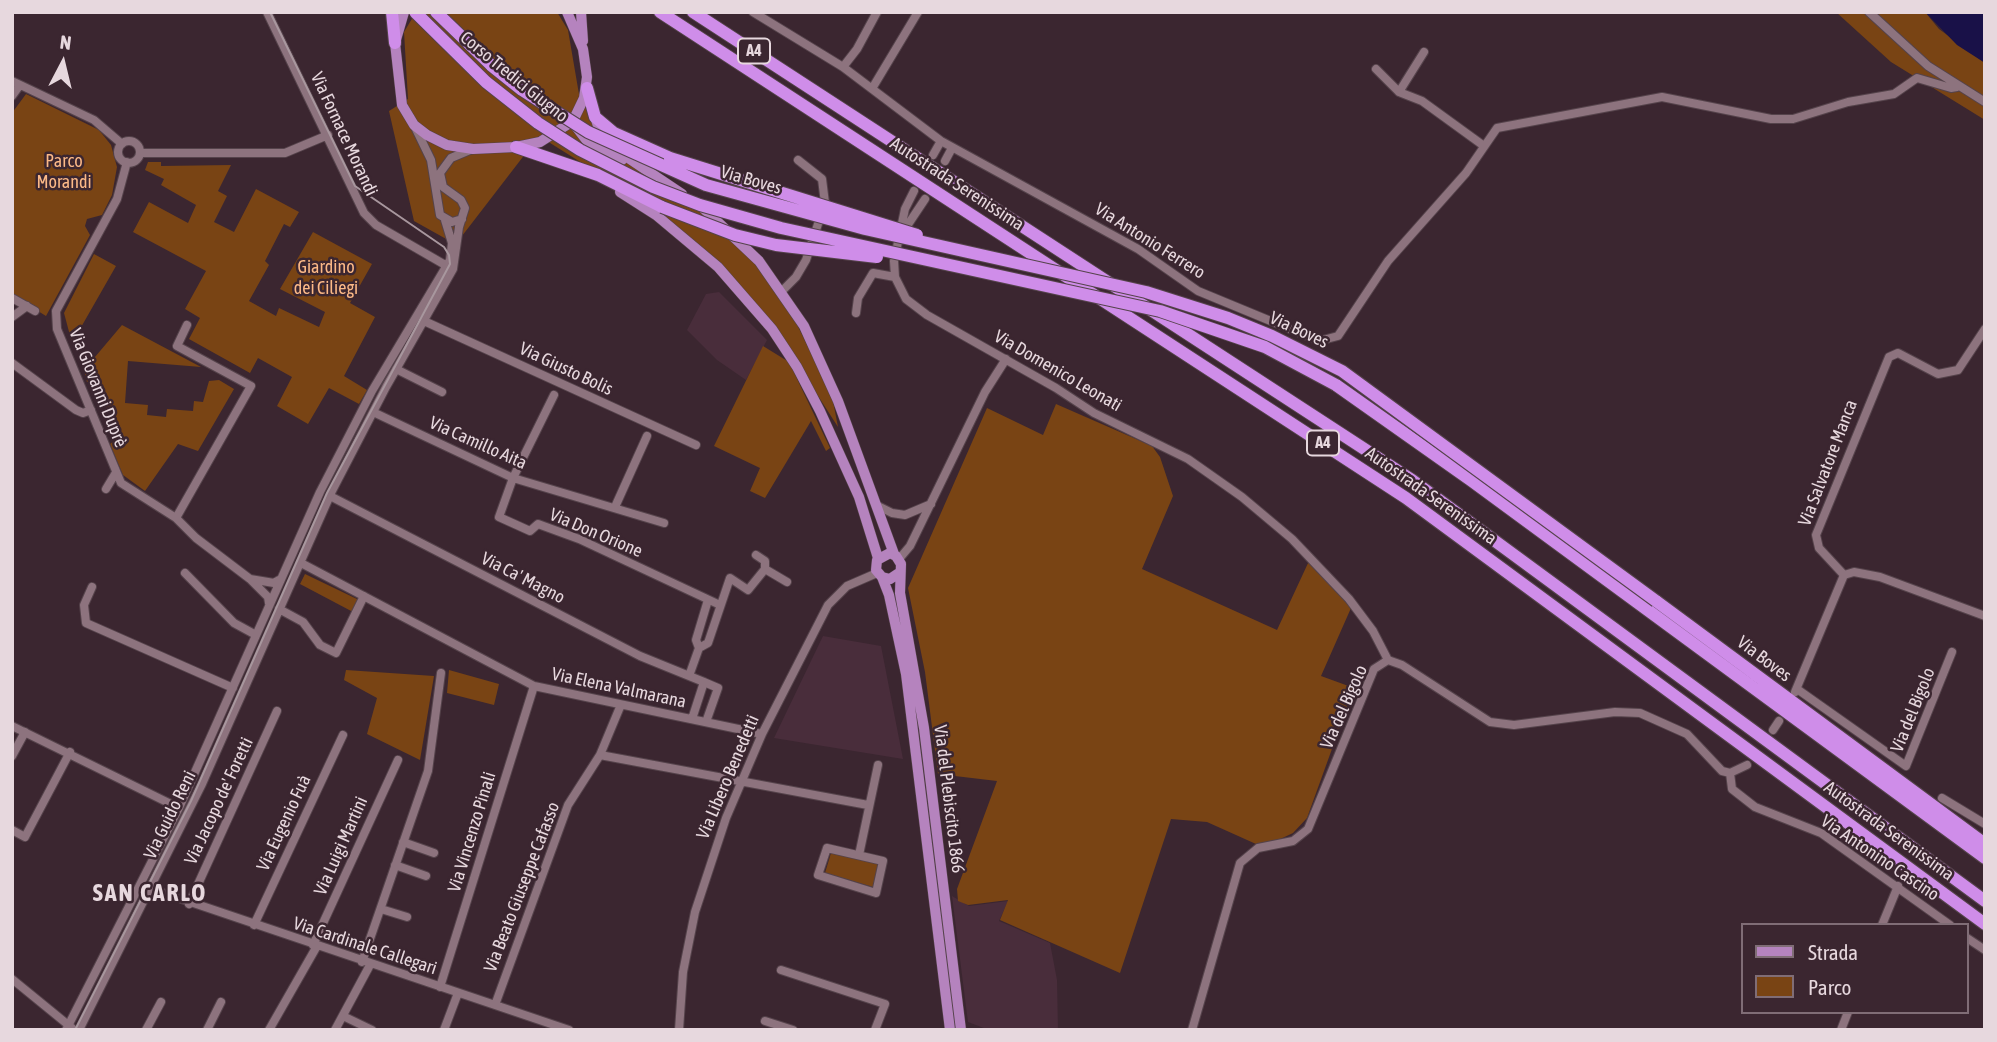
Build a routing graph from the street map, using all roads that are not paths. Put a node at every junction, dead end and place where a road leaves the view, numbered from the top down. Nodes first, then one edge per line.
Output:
1 (267, 12) edge
2 (392, 12) edge
3 (404, 12) edge
4 (415, 12) edge
5 (436, 12) edge
6 (567, 12) edge
7 (581, 12) edge
8 (660, 12) edge
9 (693, 12) edge
10 (753, 12) edge
11 (877, 12) edge
12 (918, 12) edge
13 (1869, 12) edge
14 (395, 43) junction
15 (583, 49) junction
16 (1424, 52) dead end
17 (492, 66) joint
18 (843, 67) junction
19 (1376, 69) dead end
20 (16, 83) edge
21 (873, 87) junction
22 (1957, 87) junction
23 (587, 88) junction
24 (1399, 92) junction
25 (12, 96) edge
26 (1985, 102) edge
27 (595, 117) junction
28 (573, 121) junction
29 (414, 125) junction
30 (327, 135) junction
31 (561, 138) joint
32 (941, 141) junction
33 (122, 144) junction
34 (1484, 146) junction
35 (516, 147) junction
36 (952, 148) junction
37 (473, 149) junction
38 (140, 153) junction
39 (933, 155) dead end
40 (798, 160) dead end
41 (945, 161) dead end
42 (127, 162) junction
43 (581, 169) junction
44 (648, 173) junction
45 (914, 191) dead end
46 (453, 196) junction
47 (925, 199) dead end
48 (440, 205) junction
49 (461, 219) junction
50 (445, 220) junction
51 (901, 234) junction
52 (977, 256) junction
53 (450, 265) junction
54 (967, 268) junction
55 (895, 278) junction
56 (782, 291) junction
57 (12, 298) edge
58 (856, 313) dead end
59 (12, 317) edge
60 (424, 321) junction
61 (187, 325) dead end
62 (1985, 329) edge
63 (1006, 359) junction
64 (12, 363) edge
65 (396, 369) junction
66 (442, 392) dead end
67 (554, 395) dead end
68 (91, 410) junction
69 (373, 412) junction
70 (647, 436) dead end
71 (696, 445) dead end
72 (115, 474) junction
73 (513, 478) junction
74 (106, 489) dead end
75 (330, 496) junction
76 (873, 503) junction
77 (931, 504) junction
78 (615, 507) junction
79 (176, 517) junction
80 (663, 523) dead end
81 (756, 555) dead end
82 (896, 557) junction
83 (878, 558) junction
84 (301, 564) junction
85 (765, 569) junction
86 (185, 573) dead end
87 (899, 573) junction
88 (879, 575) junction
89 (1844, 575) junction
90 (250, 579) junction
91 (279, 580) junction
92 (787, 582) dead end
93 (92, 587) dead end
94 (364, 596) junction
95 (708, 600) junction
96 (269, 603) junction
97 (720, 605) junction
98 (279, 609) junction
99 (1985, 616) edge
100 (256, 635) junction
101 (699, 648) junction
102 (1952, 652) dead end
103 (1388, 660) junction
104 (441, 673) dead end
105 (689, 676) junction
106 (704, 682) junction
107 (534, 686) junction
108 (233, 688) junction
109 (620, 707) junction
110 (277, 711) dead end
111 (692, 719) junction
112 (1779, 721) dead end
113 (706, 722) junction
114 (12, 726) edge
115 (1773, 730) dead end
116 (25, 732) junction
117 (762, 734) junction
118 (343, 735) dead end
119 (70, 752) junction
120 (600, 755) junction
121 (12, 756) edge
122 (398, 760) dead end
123 (878, 765) dead end
124 (1747, 765) dead end
125 (1730, 773) junction
126 (743, 781) junction
127 (1942, 797) dead end
128 (868, 805) junction
129 (179, 808) junction
130 (1985, 824) edge
131 (12, 830) edge
132 (403, 842) junction
133 (1985, 844) edge
134 (434, 853) dead end
135 (859, 855) junction
136 (1985, 858) edge
137 (395, 865) junction
138 (426, 876) dead end
139 (1898, 886) junction
140 (152, 889) junction
141 (1985, 901) edge
142 (189, 904) junction
143 (381, 909) junction
144 (407, 917) dead end
145 (1883, 923) edge
146 (1947, 923) edge
147 (1985, 924) edge
148 (254, 925) junction
149 (1969, 939) edge
150 (315, 946) junction
151 (1985, 950) edge
152 (366, 963) junction
153 (781, 970) dead end
154 (12, 979) edge
155 (440, 987) junction
156 (458, 993) junction
157 (161, 1002) dead end
158 (221, 1002) dead end
159 (495, 1005) junction
160 (343, 1016) junction
161 (765, 1021) dead end
162 (72, 1029) edge
163 (146, 1030) edge
164 (207, 1030) edge
165 (269, 1030) edge
166 (335, 1030) edge
167 (372, 1030) edge
168 (444, 1030) edge
169 (569, 1030) edge
170 (679, 1030) edge
171 (793, 1030) edge
172 (875, 1030) edge
173 (950, 1030) edge
174 (961, 1030) edge
175 (1192, 1030) edge

1 - 30 street, Via Fornace Morandi
2 - 14 highway
3 - 14 main road
4 - 31 highway, Corso Tredici Giugno, bridge
5 - 17 highway, Corso Tredici Giugno
6 - 15 main road
7 - 15 main road
8 - 147 highway, Autostrada Serenissima / A4
9 - 141 highway, Autostrada Serenissima / A4
10 - 18 street, Via Antonio Ferrero
11 - 18 street
12 - 21 street
13 - 22 street
14 - 29 main road
15 - 23 main road
16 - 24 street
17 - 52 highway, Via Boves, bridge
18 - 21 street, Via Antonio Ferrero
19 - 24 street
20 - 25 street
20 - 33 street
21 - 32 street, Via Antonio Ferrero
22 - 26 street
22 - 34 street, Via Antonio Ferrero
23 - 27 highway
23 - 28 main road
24 - 34 street
27 - 44 main road
27 - 52 highway, bridge
28 - 35 main road
28 - 44 main road
29 - 37 main road
29 - 48 street
30 - 38 street
30 - 53 street, Via Fornace Morandi
31 - 54 highway, Via Boves, bridge
32 - 36 street, Via Antonio Ferrero
32 - 39 street
33 - 38 street
33 - 42 street
34 - 36 street, Via Antonio Ferrero
35 - 37 main road
35 - 43 highway
36 - 41 street
37 - 46 street
38 - 42 street
40 - 56 street
42 - 68 street, Via Giovanni Duprè
43 - 54 highway, bridge
43 - 83 main road
44 - 56 main road
45 - 51 street
46 - 48 street
46 - 49 street
47 - 51 street
48 - 50 street
49 - 50 street
49 - 53 street
50 - 53 street
51 - 55 street
52 - 133 highway, Via Boves, bridge
53 - 60 street, Via Guido Reni
53 - 91 street, Via Guido Reni
54 - 136 highway, Via Boves, bridge
55 - 58 street
55 - 63 street, Via Domenico Leonati
56 - 76 main road
57 - 59 street
60 - 65 street, Via Guido Reni
60 - 71 street, Via Giusto Bolis
61 - 79 street
62 - 89 street, Via Salvatore Manca
63 - 77 street
63 - 103 street, Via Domenico Leonati
64 - 68 street
65 - 66 street
65 - 69 street, Via Guido Reni
67 - 73 street
68 - 72 street, Via Giovanni Duprè
69 - 73 street, Via Camillo Aita
69 - 75 street, Via Guido Reni
70 - 78 street
72 - 74 street, Via Giovanni Duprè
72 - 79 street, Via Giovanni Duprè
73 - 78 street, Via Camillo Aita
73 - 95 street, Via Don Orione
75 - 84 street, Via Guido Reni
75 - 105 street, Via Ca' Magno
76 - 77 street
76 - 82 main road
77 - 82 street
78 - 80 street, Via Camillo Aita
79 - 90 street, Via Giovanni Duprè
81 - 85 street
82 - 83 main road
82 - 87 main road
83 - 88 main road
84 - 94 street, Via Elena Valmarana
84 - 98 street, Via Guido Reni
85 - 92 street
85 - 97 street
86 - 100 street
87 - 88 main road
87 - 174 main road, Via del Plebiscito 1866
88 - 117 street, Via Libero Benedetti
88 - 173 main road, Via del Plebiscito 1866
89 - 99 street
89 - 102 street, Via del Bigolo
90 - 91 street
90 - 96 street, Via Giovanni Duprè
91 - 96 street, Via Guido Reni
93 - 108 street
94 - 98 street
94 - 107 street, Via Elena Valmarana
95 - 97 street, Via Don Orione
95 - 101 street
96 - 100 street, Via Guido Reni
97 - 101 street
98 - 140 street, Via Guido Reni
100 - 108 street, Via Guido Reni
101 - 105 street
103 - 125 street, Via del Bigolo
103 - 175 street, Via del Bigolo
104 - 132 street
105 - 106 street, Via Ca' Magno
106 - 111 street
106 - 113 street
107 - 109 street, Via Elena Valmarana
107 - 155 street, Via Vincenzo Pinali
108 - 129 street, Via Guido Reni
109 - 111 street, Via Elena Valmarana
109 - 120 street, Via Beato Giuseppe Cafasso
110 - 142 street, Via Jacopo de' Foretti
111 - 113 street, Via Elena Valmarana
112 - 115 street
113 - 117 street, Via Elena Valmarana
114 - 116 street
116 - 119 street
116 - 121 street
117 - 126 street, Via Libero Benedetti
118 - 148 street, Via Eugenio Fuà
119 - 129 street
119 - 131 street
120 - 126 street
120 - 159 street, Via Beato Giuseppe Cafasso
122 - 150 street, Via Luigi Martini
123 - 128 street
124 - 125 street
125 - 139 street, Via Antonino Cascino
126 - 128 street
126 - 170 street, Via Libero Benedetti
127 - 130 street
128 - 135 street
129 - 162 street, Via Guido Reni
132 - 134 street
132 - 137 street
135 - 135 street
137 - 138 street
137 - 143 street
139 - 145 street
139 - 146 street, Via Antonino Cascino
140 - 142 street, Via Cardinale Callegari
140 - 162 street, Via Guido Reni
142 - 148 street, Via Cardinale Callegari
143 - 144 street
143 - 152 street
148 - 150 street, Via Cardinale Callegari
149 - 151 street
150 - 152 street, Via Cardinale Callegari
150 - 165 street, Via Luigi Martini
152 - 155 street, Via Cardinale Callegari
152 - 160 street
153 - 172 street
154 - 162 street
155 - 156 street, Via Cardinale Callegari
156 - 159 street, Via Cardinale Callegari
156 - 168 street
157 - 163 street
158 - 164 street
159 - 169 street, Via Cardinale Callegari
160 - 166 street
160 - 167 street
161 - 171 street

